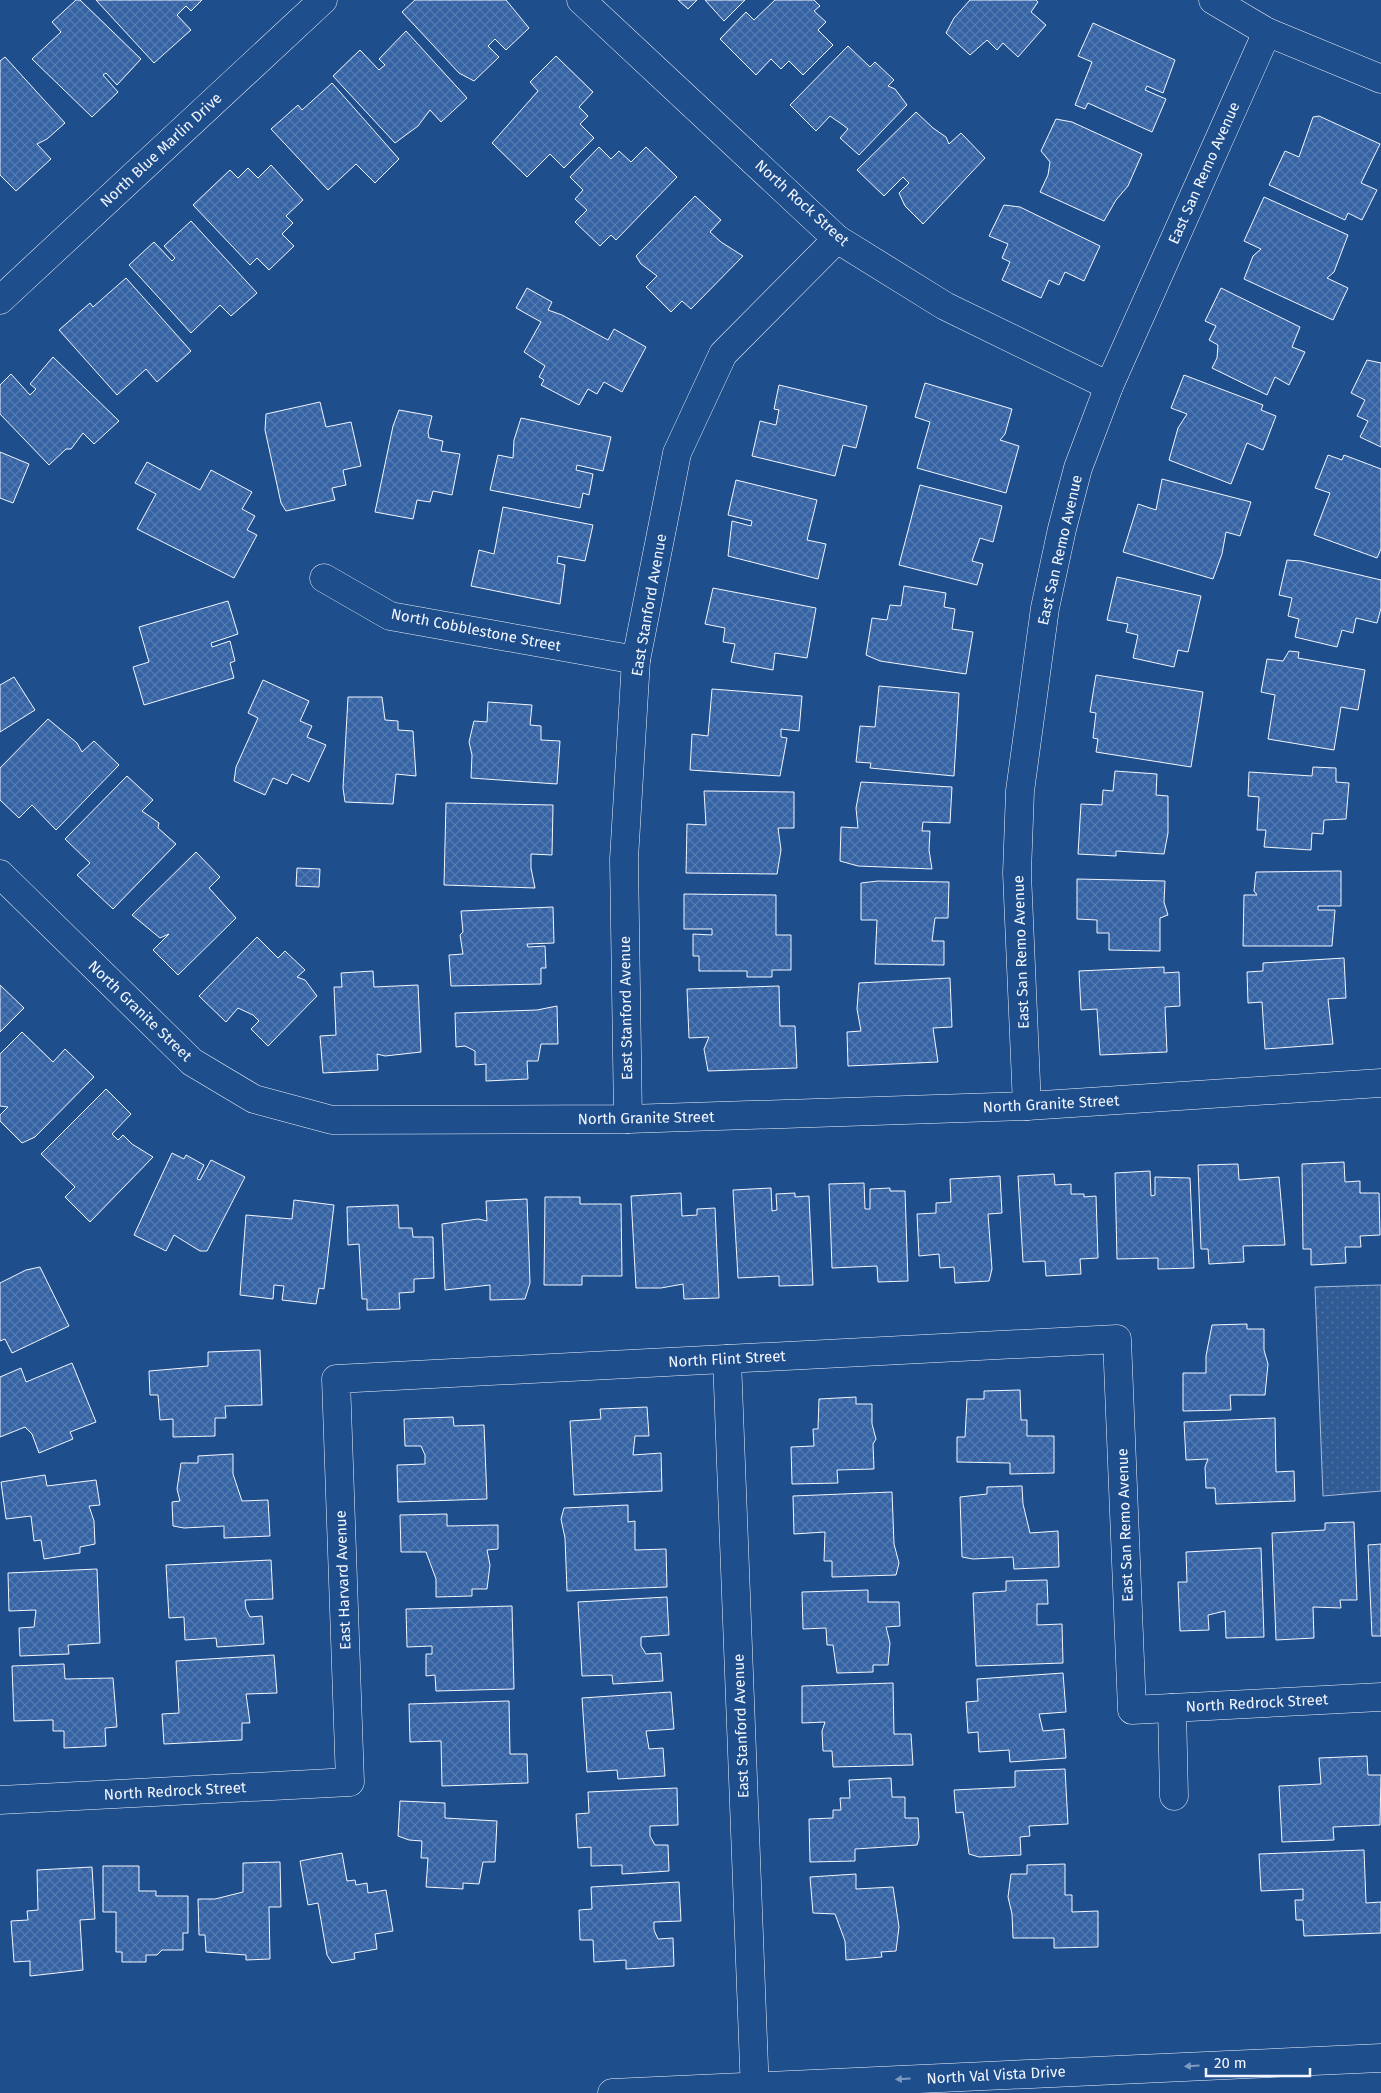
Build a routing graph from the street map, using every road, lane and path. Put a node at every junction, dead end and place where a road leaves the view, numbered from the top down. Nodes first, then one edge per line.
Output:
1 (323, 0) edge
2 (581, 0) edge
3 (1213, 0) edge
4 (1267, 32) junction
5 (1381, 79) edge
6 (837, 239) junction
7 (0, 300) edge
8 (1109, 386) junction
9 (324, 578) dead end
10 (636, 660) junction
11 (0, 874) edge
12 (1381, 1083) edge
13 (1027, 1106) junction
14 (628, 1119) junction
15 (1117, 1340) joint
16 (727, 1359) junction
17 (336, 1378) joint
18 (1381, 1697) edge
19 (1172, 1708) junction
20 (1132, 1710) joint
21 (350, 1782) joint
22 (1174, 1796) dead end
23 (0, 1800) edge
24 (1381, 2058) edge
25 (755, 2089) edge
26 (612, 2093) edge

1 - 7 street, North Blue Marlin Drive
2 - 6 street, North Rock Street
3 - 4 street
4 - 5 street
4 - 8 street, East San Remo Avenue
6 - 8 street, North Rock Street
6 - 10 street, East Stanford Avenue
8 - 13 street, East San Remo Avenue
9 - 10 street, North Cobblestone Street
10 - 14 street, East Stanford Avenue
11 - 14 street, North Granite Street
12 - 13 street, North Granite Street
13 - 14 street, North Granite Street
15 - 16 street, North Flint Street
15 - 20 street, East San Remo Avenue
16 - 17 street, North Flint Street
16 - 25 street, East Stanford Avenue
17 - 21 street, East Harvard Avenue
18 - 19 street, North Redrock Street
19 - 20 street, North Redrock Street
19 - 22 street
21 - 23 street, North Redrock Street
24 -> 25 street, North Val Vista Drive
25 - 26 street, North Val Vista Drive

